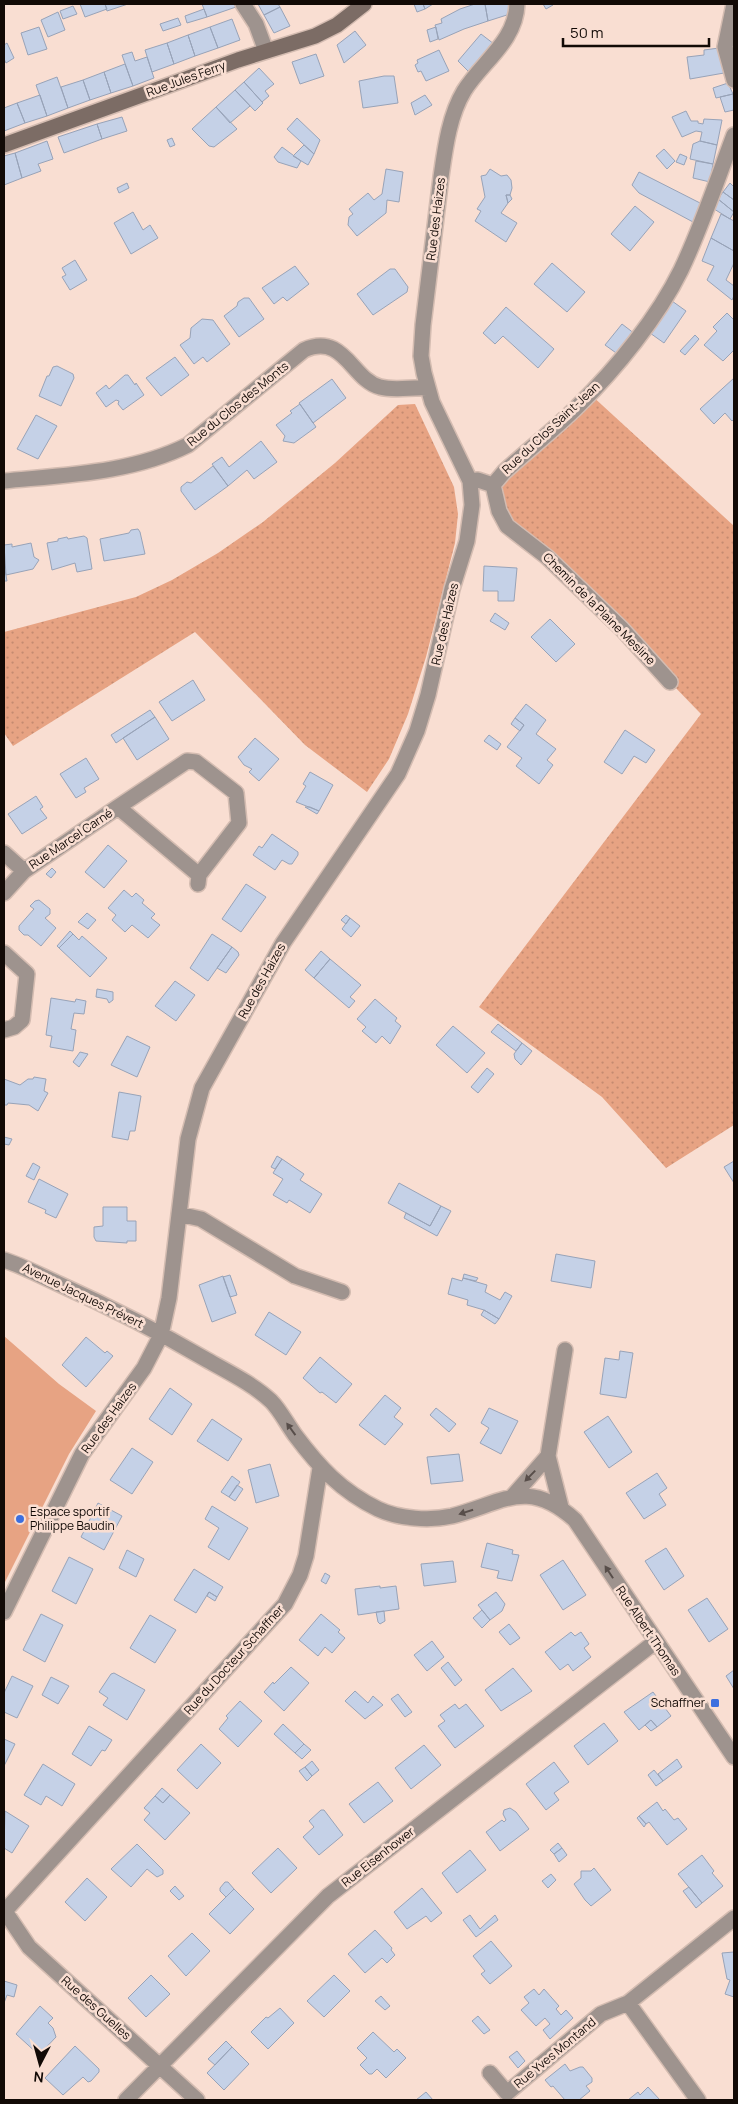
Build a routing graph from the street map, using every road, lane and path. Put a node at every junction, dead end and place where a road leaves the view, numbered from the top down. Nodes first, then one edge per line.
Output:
1 (243, 4) edge
2 (364, 4) edge
3 (517, 4) edge
4 (734, 4) edge
5 (266, 51) junction
6 (734, 80) edge
7 (734, 135) edge
8 (4, 145) edge
9 (427, 388) junction
10 (4, 481) edge
11 (470, 481) junction
12 (493, 485) junction
13 (670, 682) dead end
14 (118, 807) junction
15 (4, 853) edge
16 (24, 870) junction
17 (4, 893) edge
18 (4, 953) edge
19 (4, 1030) edge
20 (179, 1214) junction
21 (4, 1260) edge
22 (342, 1292) dead end
23 (161, 1335) junction
24 (565, 1350) dead end
25 (548, 1456) junction
26 (320, 1468) junction
27 (512, 1497) junction
28 (560, 1507) junction
29 (4, 1612) edge
30 (655, 1642) junction
31 (734, 1757) edge
32 (4, 1911) edge
33 (734, 1918) edge
34 (628, 2003) junction
35 (159, 2065) junction
36 (490, 2073) dead end
37 (126, 2100) edge
38 (197, 2100) edge
39 (698, 2100) edge

1 - 5 street
2 - 5 street, Rue Jules Ferry
3 - 9 street, Rue des Haizes
4 - 6 street
5 - 8 street, Rue Jules Ferry
7 - 12 street, Rue du Clos Saint-Jean
9 - 10 street, Rue du Clos des Monts
9 - 11 street, Rue des Haizes
11 - 12 street
11 - 20 street, Rue des Haizes
12 - 13 street, Chemin de la Plaine Mesline
14 - 14 street, Rue Marcel Carné
14 - 16 street, Rue Marcel Carné
15 - 16 street
16 - 17 street, Rue Marcel Carné
18 - 19 street
20 - 22 street
20 - 23 street, Rue des Haizes
21 - 23 street, Avenue Jacques Prévert
26 -> 23 street
23 - 29 street, Rue des Haizes
24 - 25 street
25 -> 27 street
25 - 28 street
27 -> 26 street, Rue Albert Thomas
26 - 32 street, Rue du Docteur Schaffner
27 - 28 street, Rue Albert Thomas
30 -> 28 street, Rue Albert Thomas
30 - 31 street, Rue Albert Thomas
30 - 35 street, Rue Eisenhower
32 - 35 street, Rue des Guelles
33 - 34 street, Rue Yves Montand
34 - 36 street, Rue Yves Montand
34 - 39 street
35 - 37 street, Rue Eisenhower
35 - 38 street, Rue des Guelles

